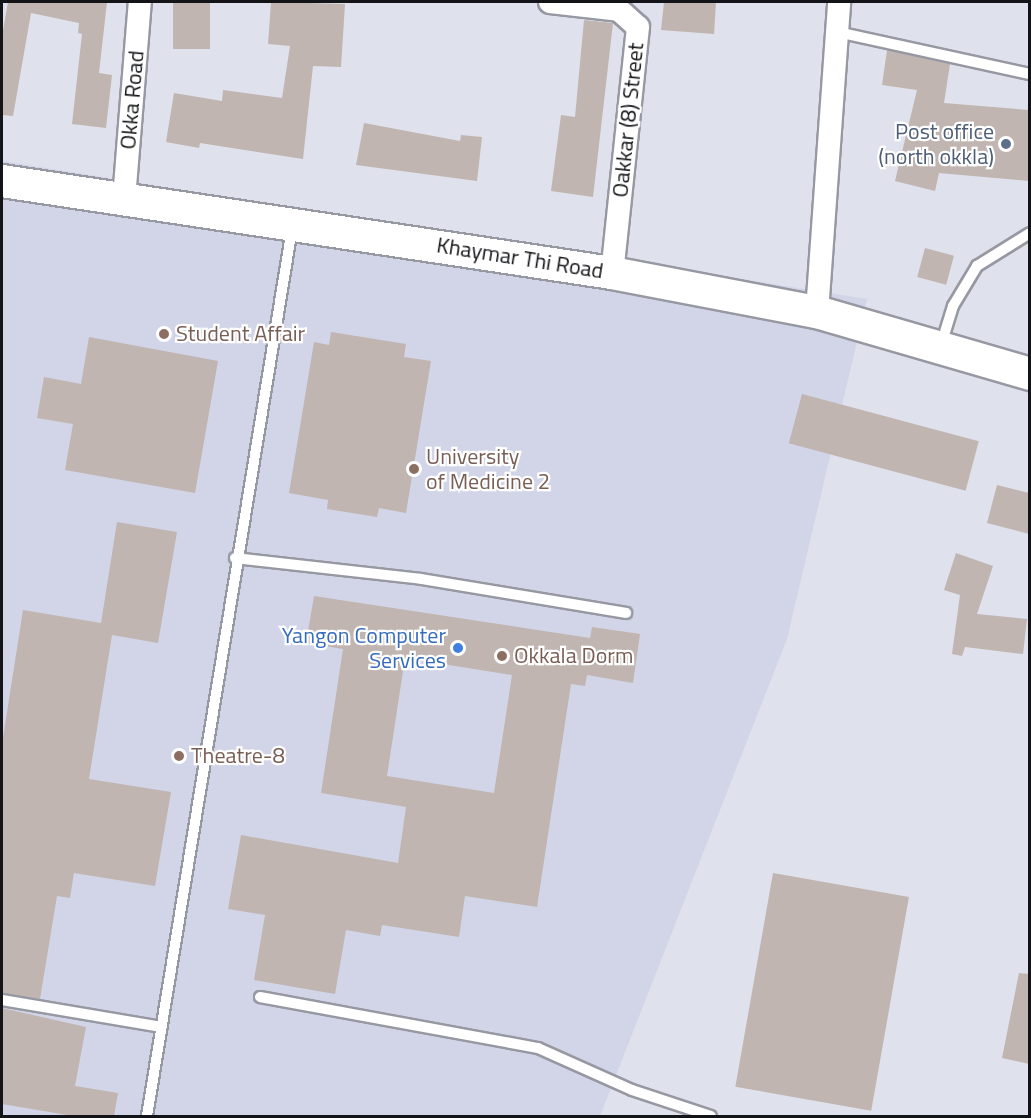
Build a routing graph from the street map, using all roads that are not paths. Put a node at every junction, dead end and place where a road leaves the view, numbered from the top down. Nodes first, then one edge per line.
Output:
1 (140, 2) edge
2 (550, 2) edge
3 (839, 2) edge
4 (837, 32) junction
5 (1029, 75) edge
6 (2, 181) edge
7 (124, 199) junction
8 (293, 223) junction
9 (1029, 233) edge
10 (612, 273) junction
11 (817, 312) junction
12 (940, 348) junction
13 (1029, 375) edge
14 (235, 558) junction
15 (626, 613) dead end
16 (260, 997) dead end
17 (2, 1000) edge
18 (162, 1027) junction
19 (147, 1116) edge
20 (711, 1116) edge

1 - 7 street, Okka Road
2 - 10 street, Oakkar (8) Street
3 - 4 street
4 - 5 lane
4 - 11 street
6 - 7 main road, Khaymar Thi Road
7 - 8 main road, Khaymar Thi Road
8 - 10 main road, Khaymar Thi Road
8 - 14 lane
9 - 12 lane
10 - 11 main road, Khaymar Thi Road
11 - 12 main road, Khaymar Thi Road
12 - 13 main road, Khaymar Thi Road
14 - 15 lane
14 - 18 lane
16 - 20 lane
17 - 18 lane
18 - 19 lane

